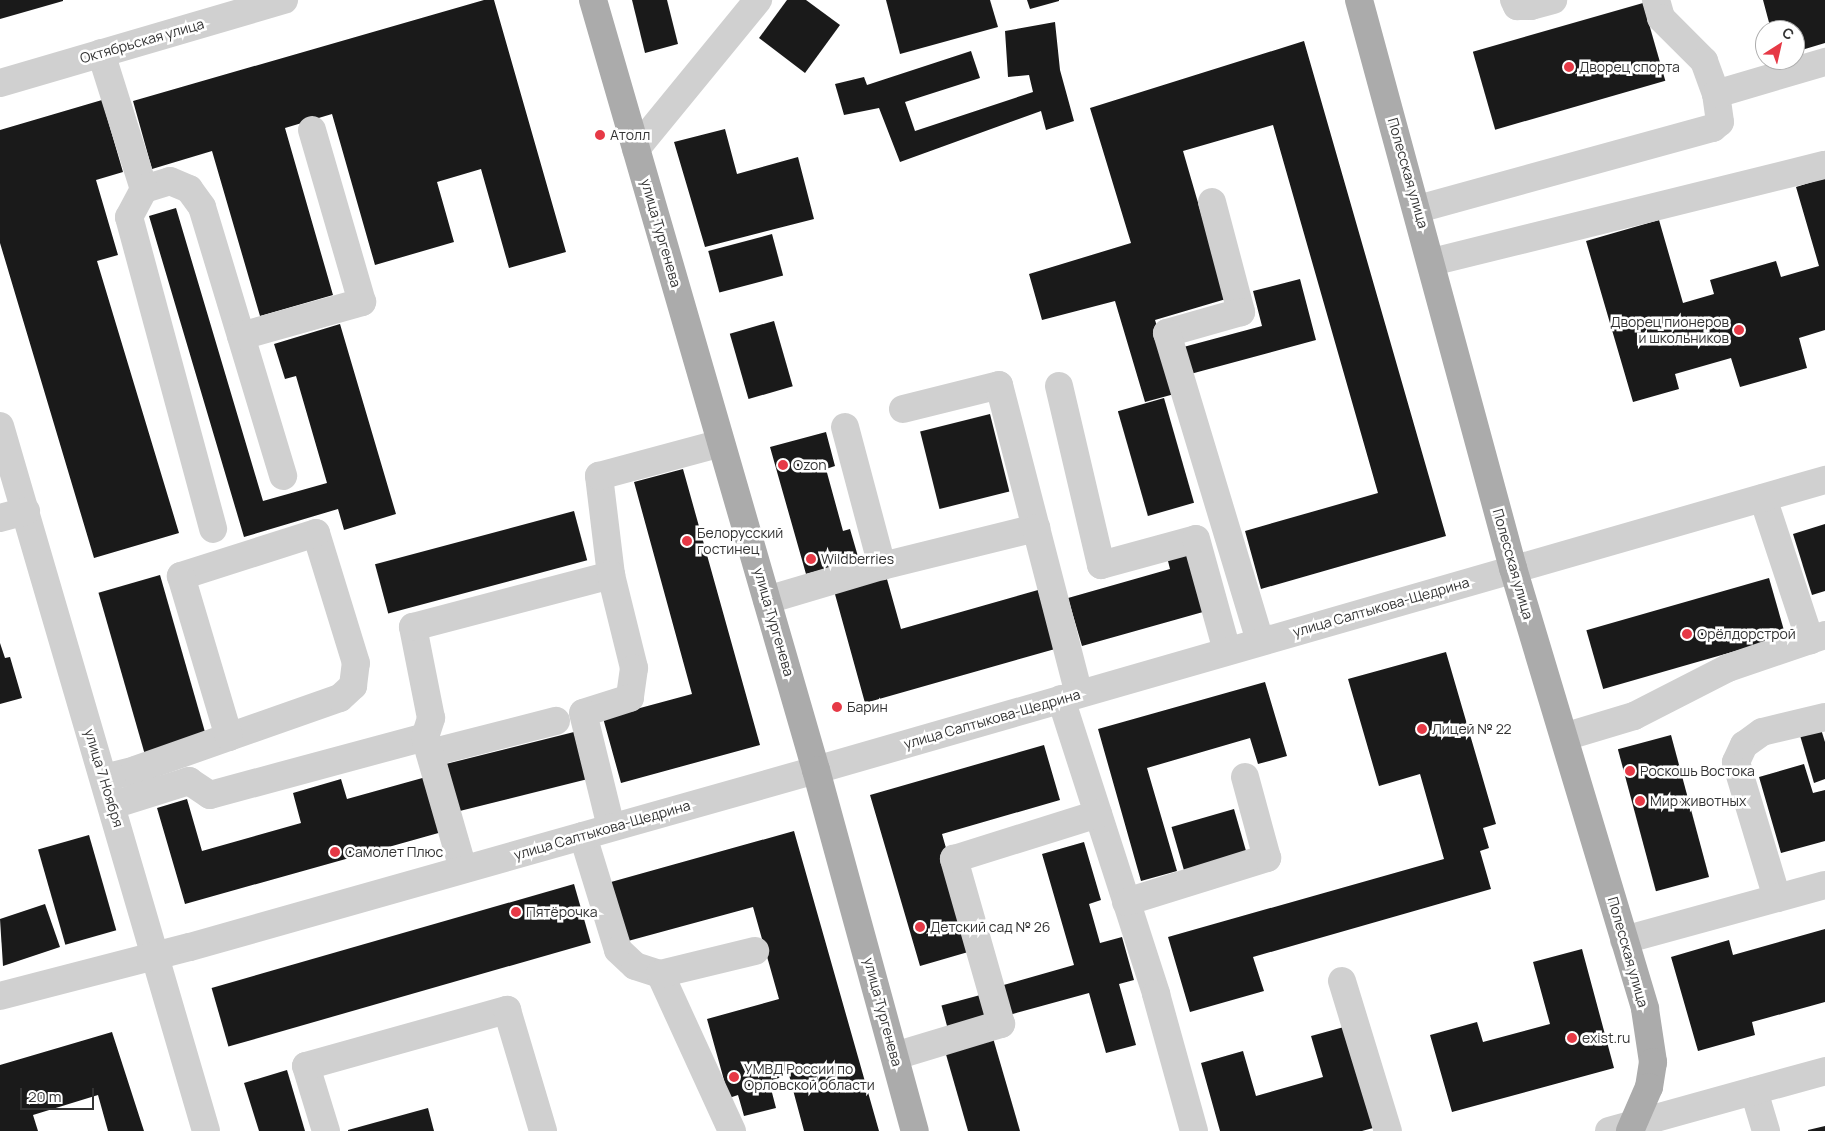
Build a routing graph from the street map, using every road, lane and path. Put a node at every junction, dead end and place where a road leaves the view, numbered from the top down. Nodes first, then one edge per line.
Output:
1 (284, 0) edge
2 (593, 0) edge
3 (758, 0) edge
4 (1359, 0) edge
5 (1514, 0) edge
6 (1553, 0) edge
7 (1656, 0) edge
8 (101, 53) junction
9 (1825, 62) edge
10 (0, 83) edge
11 (1716, 94) junction
12 (312, 130) dead end
13 (636, 149) junction
14 (1825, 165) edge
15 (144, 189) junction
16 (1212, 202) dead end
17 (1418, 209) junction
18 (1432, 262) junction
19 (241, 336) junction
20 (1059, 386) dead end
21 (903, 409) dead end
22 (0, 426) edge
23 (845, 427) dead end
24 (721, 443) junction
25 (283, 476) dead end
26 (1825, 480) edge
27 (1763, 498) junction
28 (26, 511) junction
29 (0, 518) edge
30 (1036, 528) junction
31 (212, 529) dead end
32 (882, 566) junction
33 (1513, 568) junction
34 (611, 575) junction
35 (767, 600) junction
36 (1817, 638) edge
37 (1260, 641) junction
38 (1227, 651) junction
39 (1070, 696) junction
40 (1825, 717) edge
41 (556, 721) dead end
42 (229, 737) junction
43 (1564, 737) junction
44 (428, 745) junction
45 (816, 770) junction
46 (1246, 777) dead end
47 (104, 778) junction
48 (113, 805) junction
49 (1098, 814) junction
50 (611, 827) junction
51 (583, 836) junction
52 (463, 870) junction
53 (1825, 885) edge
54 (1777, 898) junction
55 (1126, 902) junction
56 (1624, 940) junction
57 (755, 951) dead end
58 (157, 955) junction
59 (660, 974) junction
60 (1342, 981) dead end
61 (0, 996) edge
62 (895, 1056) junction
63 (1825, 1071) edge
64 (1754, 1091) junction
65 (1624, 1129) edge
66 (206, 1131) edge
67 (326, 1131) edge
68 (543, 1131) edge
69 (732, 1131) edge
70 (915, 1131) edge
71 (1194, 1131) edge
72 (1388, 1131) edge
73 (1766, 1131) edge

1 - 8 street, Октябрьская улица
2 - 13 main road, улица Тургенева
3 - 13 street
4 - 17 main road, Полесская улица
5 - 6 street
7 - 11 street
8 - 10 street, Октябрьская улица
8 - 15 street
9 - 11 street
11 - 17 street
12 - 19 street
13 - 24 main road, улица Тургенева
14 - 18 street
15 - 19 street
15 - 31 street
16 - 37 street
17 - 18 main road, Полесская улица
18 - 33 main road, Полесская улица
19 - 25 street
20 - 38 street
21 - 30 street
22 - 28 street, улица 7 Ноября
23 - 32 street
24 - 34 street
24 - 35 main road, улица Тургенева
26 - 27 street, улица Салтыкова-Щедрина
27 - 33 street, улица Салтыкова-Щедрина
27 - 36 street
28 - 29 street
28 - 47 street, улица 7 Ноября
30 - 32 street
30 - 39 street
32 - 35 street
33 - 37 street, улица Салтыкова-Щедрина
33 - 43 main road, Полесская улица
34 - 44 street
34 - 50 street
35 - 45 main road, улица Тургенева
36 - 43 street
37 - 38 street, улица Салтыкова-Щедрина
38 - 39 street, улица Салтыкова-Щедрина
39 - 45 street, улица Салтыкова-Щедрина
39 - 49 street
40 - 54 street
41 - 44 street
42 - 42 street
42 - 47 street
43 - 56 main road, Полесская улица
44 - 48 street
44 - 52 street
45 - 50 street, улица Салтыкова-Щедрина
45 - 62 main road, улица Тургенева
46 - 55 street
47 - 48 street, улица 7 Ноября
48 - 58 street, улица 7 Ноября
49 - 55 street
49 - 62 street
50 - 51 street, улица Салтыкова-Щедрина
51 - 52 street, улица Салтыкова-Щедрина
51 - 59 street
52 - 58 street, улица Салтыкова-Щедрина
53 - 54 street
54 - 56 street
55 - 71 street
56 - 65 main road, Полесская улица
57 - 59 street
58 - 61 street, улица Салтыкова-Щедрина
58 - 66 street, улица 7 Ноября
59 - 69 street
60 - 72 street
62 - 70 main road, улица Тургенева
63 - 64 street
64 - 65 street
64 - 73 street
67 - 68 street

